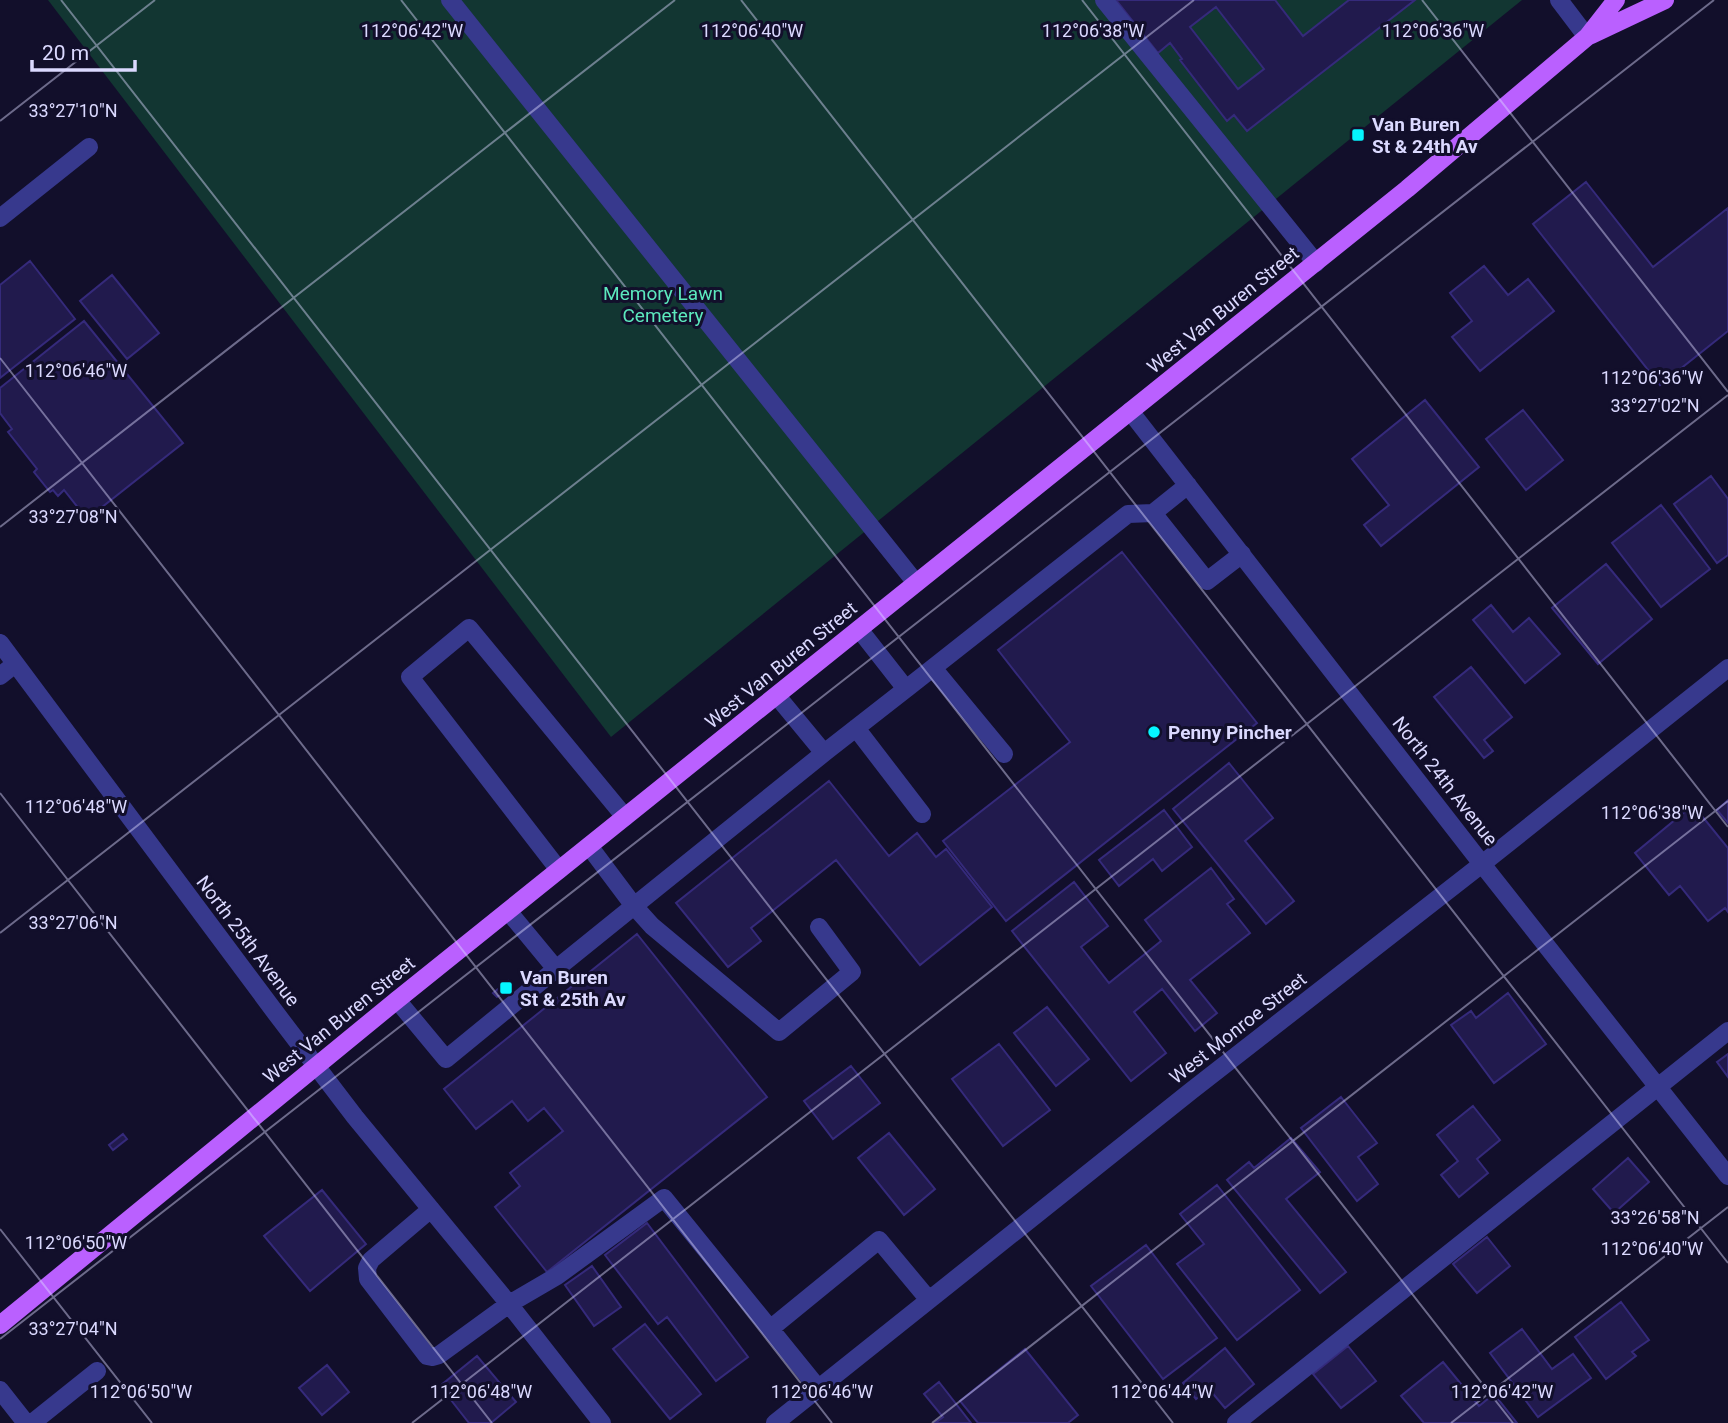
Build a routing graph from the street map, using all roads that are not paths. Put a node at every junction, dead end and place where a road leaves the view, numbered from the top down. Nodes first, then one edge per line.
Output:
1 (450, 0) edge
2 (1104, 0) edge
3 (1559, 0) edge
4 (1616, 0) edge
5 (1665, 0) edge
6 (1587, 37) junction
7 (89, 146) dead end
8 (0, 218) edge
9 (1316, 263) junction
10 (1130, 411) junction
11 (1188, 485) junction
12 (1153, 513) junction
13 (1242, 554) junction
14 (916, 583) junction
15 (859, 629) junction
16 (0, 643) edge
17 (15, 664) junction
18 (933, 668) junction
19 (1728, 668) edge
20 (0, 676) edge
21 (906, 689) junction
22 (777, 696) junction
23 (856, 729) junction
24 (824, 753) junction
25 (1004, 754) dead end
26 (922, 814) dead end
27 (625, 817) junction
28 (589, 846) junction
29 (1482, 864) junction
30 (559, 870) junction
31 (634, 906) junction
32 (509, 911) junction
33 (819, 927) dead end
34 (556, 969) junction
35 (397, 1000) junction
36 (1728, 1031) edge
37 (316, 1066) junction
38 (1658, 1087) junction
39 (1728, 1175) edge
40 (431, 1209) junction
41 (929, 1300) junction
42 (509, 1304) junction
43 (0, 1325) edge
44 (770, 1329) junction
45 (97, 1371) dead end
46 (818, 1388) junction
47 (0, 1390) edge
48 (26, 1423) edge
49 (32, 1423) edge
50 (602, 1423) edge
51 (775, 1423) edge
52 (1236, 1423) edge

1 - 14 street
2 - 9 street
3 - 6 street
4 - 6 main road, West Van Buren Street
5 - 6 main road, West Van Buren Street
6 - 9 main road, West Van Buren Street
7 - 8 street
9 - 10 main road, West Van Buren Street
10 - 11 street, North 24th Avenue
10 - 14 main road, West Van Buren Street
11 - 12 street
11 - 13 street, North 24th Avenue
12 - 13 street
12 - 18 street
13 - 29 street, North 24th Avenue
14 - 15 main road, West Van Buren Street
15 - 21 street
15 - 22 main road, West Van Buren Street
16 - 17 street, North 25th Avenue
17 - 20 street
17 - 37 street, North 25th Avenue
18 - 21 street
18 - 25 street
19 - 29 street, West Monroe Street
21 - 23 street
22 - 24 street
22 - 27 main road, West Van Buren Street
23 - 24 street
23 - 26 street
24 - 31 street
27 - 28 main road, West Van Buren Street
27 - 30 street
28 - 30 main road, West Van Buren Street
28 - 31 street
29 - 38 street, North 24th Avenue
29 - 41 street, West Monroe Street
30 - 32 main road, West Van Buren Street
31 - 33 street
31 - 34 street
32 - 34 street
32 - 35 main road, West Van Buren Street
34 - 35 street
35 - 37 main road, West Van Buren Street
36 - 38 street
37 - 40 street, North 25th Avenue
37 - 43 main road, West Van Buren Street
38 - 39 street, North 24th Avenue
38 - 52 street
40 - 42 street, North 25th Avenue
40 - 42 street
41 - 44 street
41 - 46 street, West Monroe Street
42 - 44 street
42 - 50 street, North 25th Avenue
44 - 46 street
45 - 49 street
46 - 51 street, West Monroe Street
47 - 48 street

